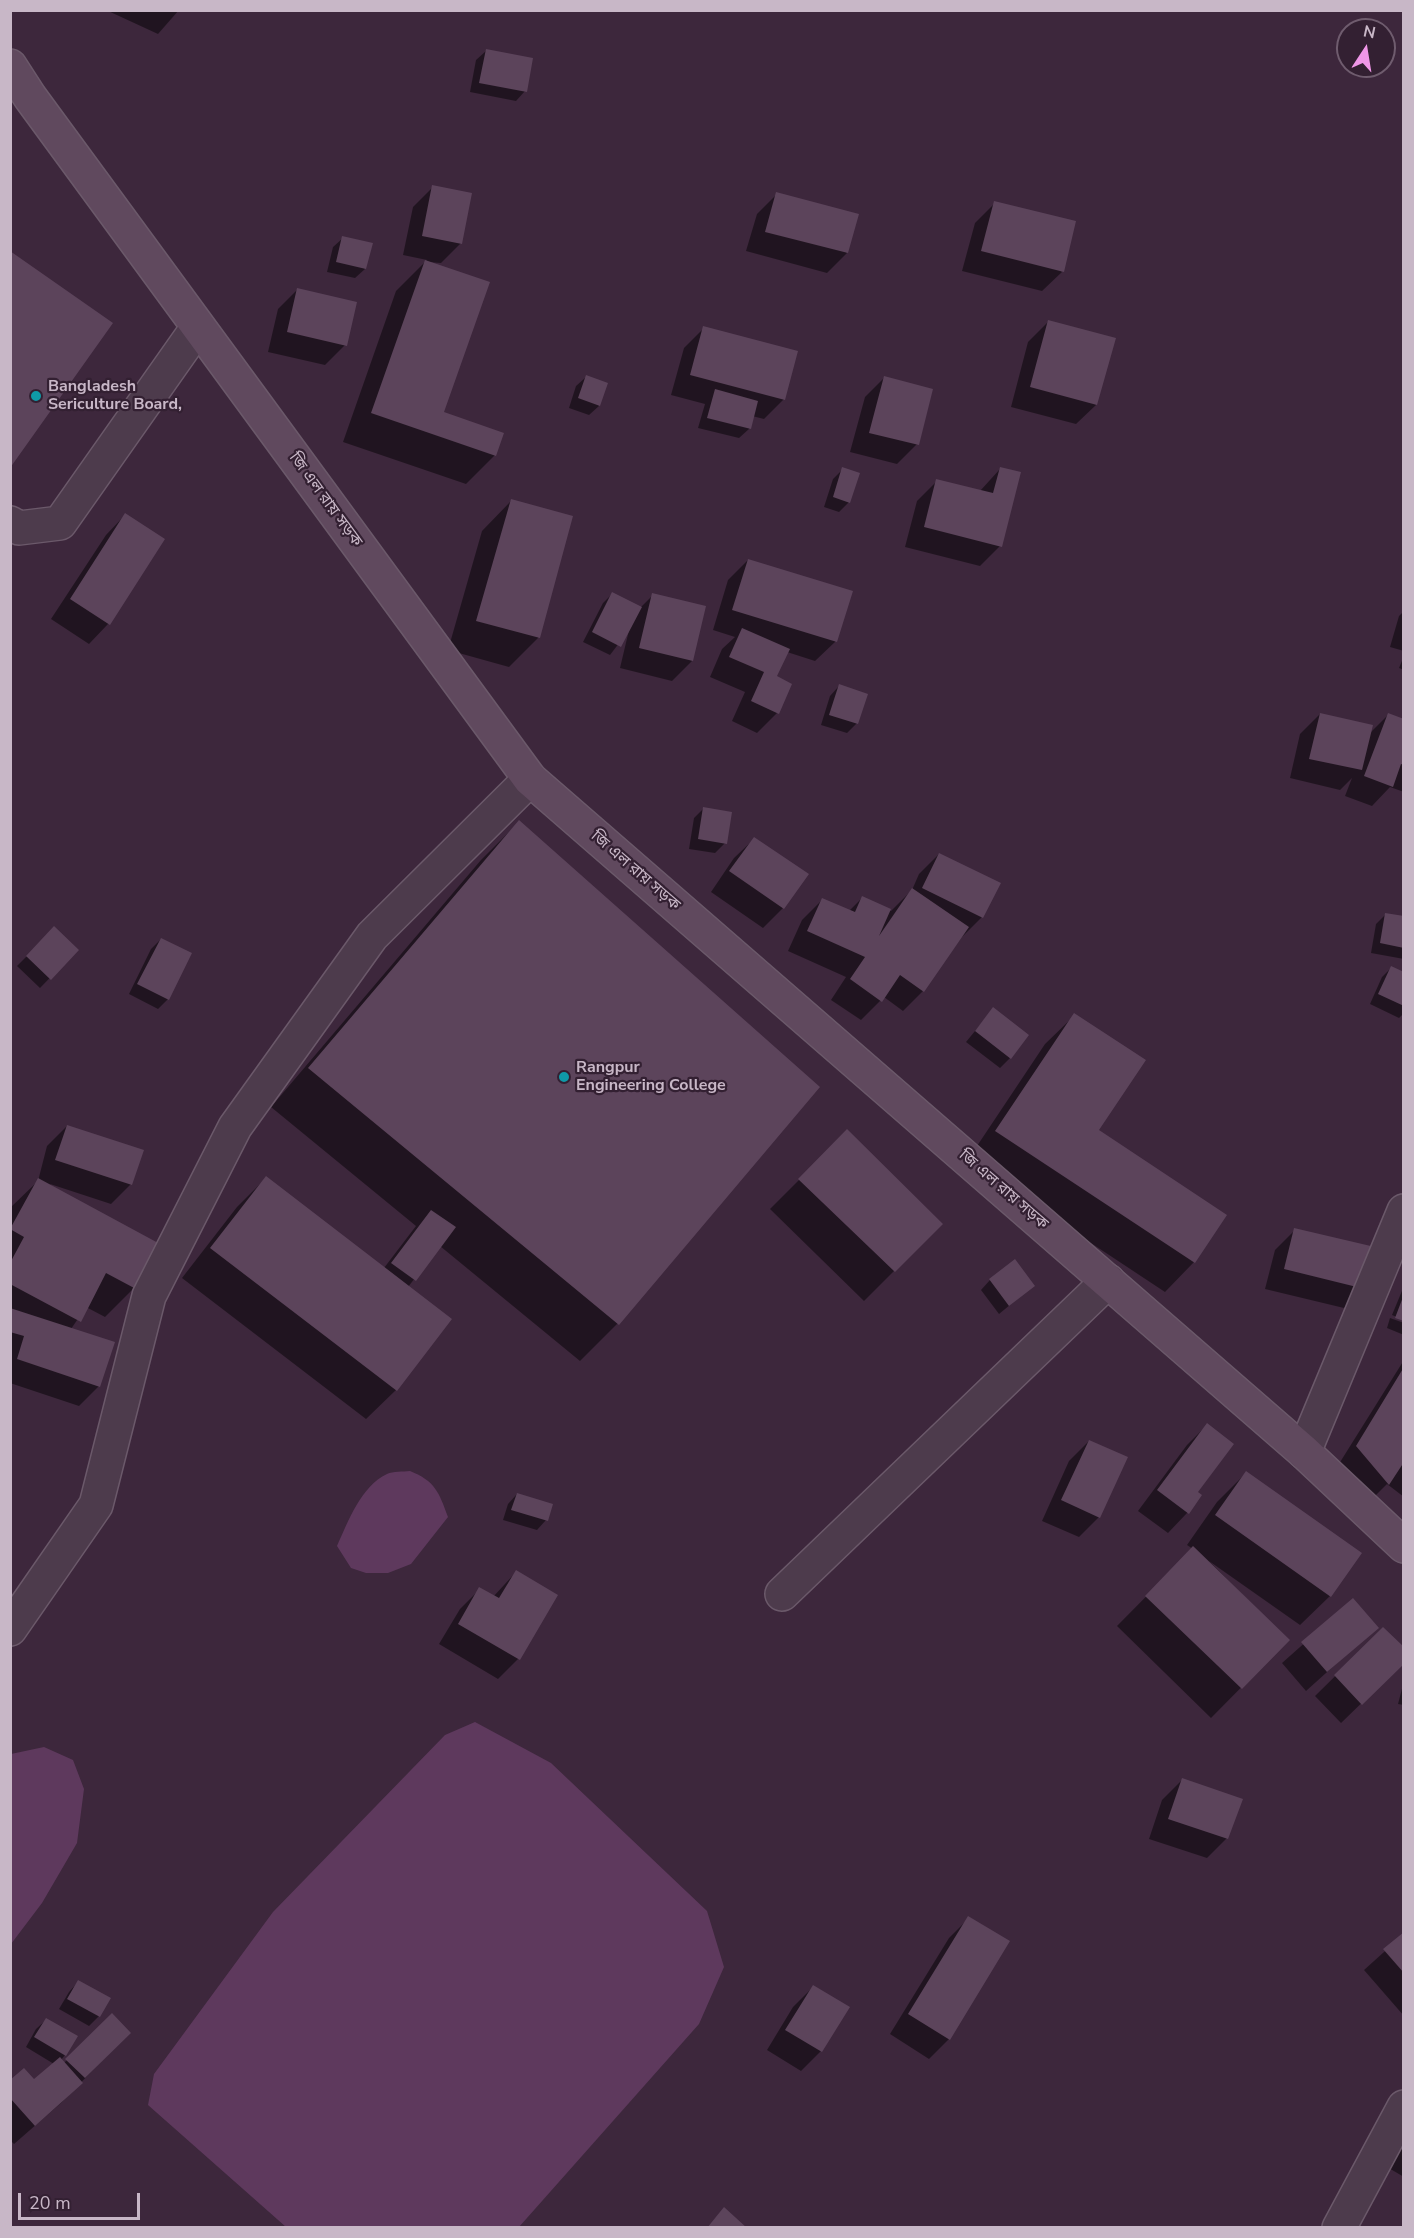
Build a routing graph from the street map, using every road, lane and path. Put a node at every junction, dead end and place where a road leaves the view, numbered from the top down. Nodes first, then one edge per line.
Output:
1 (10, 66) edge
2 (198, 327) junction
3 (10, 523) edge
4 (530, 779) junction
5 (1404, 1211) edge
6 (1108, 1281) junction
7 (1304, 1452) junction
8 (1404, 1546) edge
9 (782, 1594) dead end
10 (10, 1629) edge
11 (1404, 2107) edge
12 (1339, 2228) edge

1 - 2 main road, জি এল রায় সড়ক
2 - 3 street
2 - 4 main road, জি এল রায় সড়ক
4 - 6 main road, জি এল রায় সড়ক
4 - 10 street
5 - 7 street
6 - 7 main road, জি এল রায় সড়ক
6 - 9 street
7 - 8 main road, জি এল রায় সড়ক
11 - 12 street

